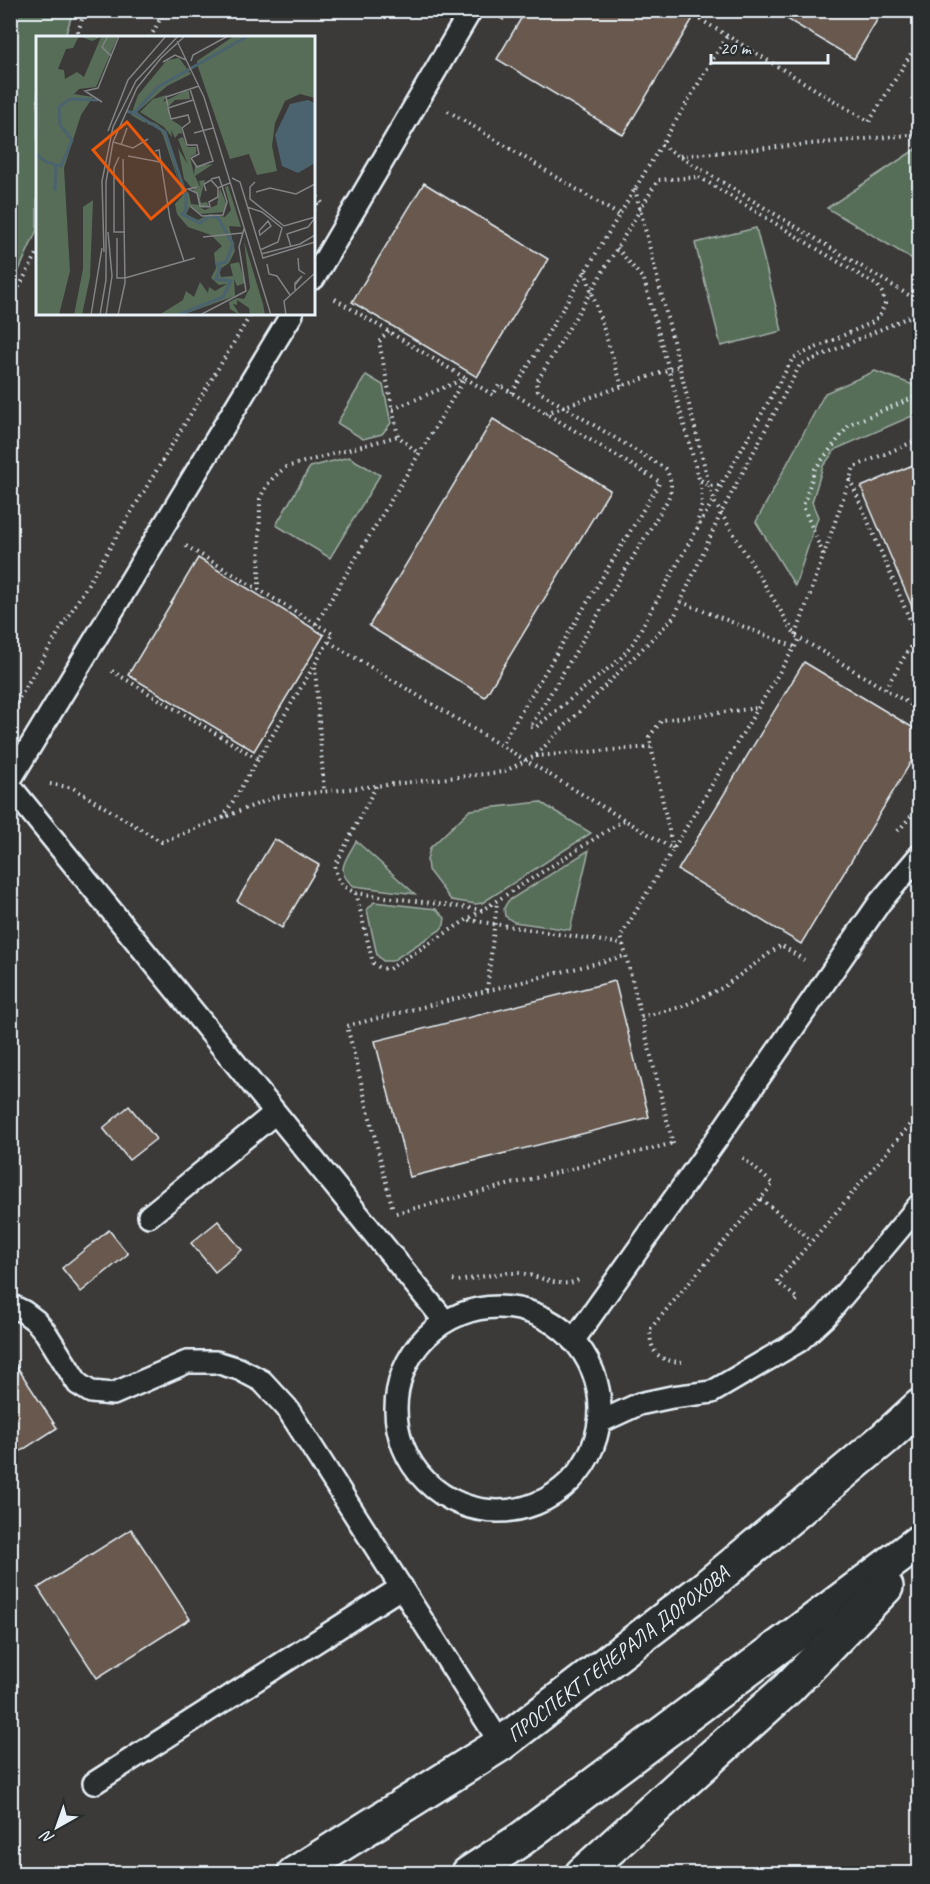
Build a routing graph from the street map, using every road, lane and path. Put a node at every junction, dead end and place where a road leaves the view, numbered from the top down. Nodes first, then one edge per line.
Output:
1 (85, 10) edge
2 (165, 10) edge
3 (471, 10) edge
4 (685, 10) edge
5 (77, 36) edge
6 (151, 36) edge
7 (727, 36) junction
8 (920, 39) edge
9 (447, 111) dead end
10 (920, 134) edge
11 (661, 145) junction
12 (679, 156) junction
13 (634, 189) junction
14 (320, 200) dead end
15 (315, 208) edge
16 (639, 210) junction
17 (619, 215) junction
18 (617, 248) junction
19 (36, 256) edge
20 (585, 271) junction
21 (315, 276) edge
22 (592, 290) junction
23 (334, 299) dead end
24 (920, 302) edge
25 (10, 303) edge
26 (920, 312) edge
27 (250, 315) edge
28 (291, 315) edge
29 (388, 331) junction
30 (679, 366) junction
31 (669, 370) junction
32 (465, 379) junction
33 (622, 386) junction
34 (512, 393) junction
35 (920, 394) edge
36 (564, 407) junction
37 (393, 409) junction
38 (546, 413) junction
39 (398, 436) junction
40 (920, 439) edge
41 (419, 454) junction
42 (697, 474) junction
43 (850, 478) junction
44 (725, 479) junction
45 (710, 486) junction
46 (713, 500) junction
47 (721, 513) junction
48 (696, 531) junction
49 (185, 546) dead end
50 (824, 555) junction
51 (259, 590) junction
52 (681, 602) junction
53 (316, 624) junction
54 (920, 624) edge
55 (920, 631) edge
56 (798, 637) junction
57 (329, 642) junction
58 (795, 647) junction
59 (86, 655) junction
60 (315, 664) junction
61 (885, 689) junction
62 (758, 708) junction
63 (920, 710) edge
64 (10, 713) edge
65 (501, 745) junction
66 (651, 747) junction
67 (535, 756) junction
68 (258, 759) junction
69 (527, 760) junction
70 (10, 780) edge
71 (377, 785) junction
72 (10, 786) edge
73 (324, 792) junction
74 (49, 795) dead end
75 (920, 806) edge
76 (223, 818) junction
77 (624, 820) junction
78 (896, 833) dead end
79 (673, 849) junction
80 (920, 855) edge
81 (356, 893) junction
82 (497, 901) junction
83 (483, 910) junction
84 (468, 920) junction
85 (495, 924) junction
86 (622, 944) junction
87 (811, 951) dead end
88 (626, 956) junction
89 (805, 960) junction
90 (798, 970) dead end
91 (487, 990) junction
92 (641, 1017) junction
93 (275, 1113) junction
94 (920, 1113) edge
95 (718, 1137) junction
96 (673, 1144) junction
97 (761, 1198) junction
98 (920, 1204) edge
99 (394, 1213) junction
100 (149, 1216) dead end
101 (364, 1221) junction
102 (812, 1241) junction
103 (444, 1278) dead end
104 (581, 1278) dead end
105 (10, 1305) edge
106 (790, 1308) dead end
107 (444, 1320) junction
108 (573, 1341) junction
109 (688, 1363) dead end
110 (920, 1406) edge
111 (600, 1422) junction
112 (920, 1542) edge
113 (920, 1553) edge
114 (402, 1587) junction
115 (501, 1744) junction
116 (94, 1783) dead end
117 (294, 1874) edge
118 (468, 1874) edge
119 (582, 1874) edge

1 - 5 path
2 - 6 path
3 - 21 lane
4 - 7 path
7 - 8 path
7 - 11 path
9 - 17 path
10 - 12 path
11 - 12 path
11 - 13 path
12 - 24 path
13 - 16 path
13 - 17 path
14 - 15 path
16 - 18 path
16 - 30 path
16 - 44 path
17 - 20 path
18 - 22 path
18 - 31 path
19 - 25 path
20 - 22 path
20 - 34 path
22 - 33 path
22 - 36 path
23 - 29 path
26 - 47 path
27 - 64 path
28 - 59 lane
29 - 32 path
29 - 37 path
30 - 31 path
30 - 45 path
31 - 33 path
31 - 42 path
32 - 34 path
32 - 37 path
32 - 41 path
33 - 36 path
34 - 38 path
35 - 50 path
36 - 38 path
36 - 48 path
37 - 39 path
38 - 65 path
39 - 41 path
39 - 51 path
40 - 43 path
41 - 53 path
42 - 45 path
42 - 48 path
43 - 50 path
43 - 54 path
44 - 45 path
44 - 46 path
45 - 46 path
46 - 47 path
46 - 48 path
47 - 52 path
47 - 56 path
49 - 51 path
50 - 56 path
51 - 53 path
52 - 58 path
52 - 67 path
53 - 57 path
55 - 61 path
56 - 58 path
56 - 61 path
57 - 60 path
57 - 65 path
58 - 62 path
59 - 68 path
59 - 70 lane
60 - 68 path
60 - 73 path
61 - 63 path
62 - 66 path
62 - 79 path
65 - 69 path
66 - 67 path
66 - 79 path
67 - 69 path
68 - 76 path
69 - 71 path
69 - 77 path
71 - 73 path
71 - 81 path
72 - 93 lane
73 - 76 path
74 - 76 path
75 - 78 path
77 - 79 path
77 - 82 path
79 - 86 path
80 - 95 lane
81 - 83 path
81 - 84 path
82 - 83 path
82 - 85 path
83 - 84 path
84 - 85 path
85 - 86 path
85 - 91 path
86 - 88 path
87 - 89 path
88 - 91 path
88 - 92 path
89 - 90 path
89 - 92 path
91 - 99 path
92 - 96 path
93 - 100 lane
93 - 101 lane
94 - 102 path
95 - 96 path
95 - 97 path
95 - 108 lane
96 - 99 path
97 - 102 path
97 - 109 path
98 - 111 lane
99 - 101 path
101 - 107 lane
102 - 106 path
103 - 104 path
105 - 114 lane
107 - 108 lane
107 - 111 lane
108 - 111 lane
110 - 115 main road, ПРОСПЕКТ ГЕНЕРАЛА ДОРОХОВА
112 - 118 main road
113 - 119 main road
114 - 115 lane
114 - 116 lane
115 - 117 main road, ПРОСПЕКТ ГЕНЕРАЛА ДОРОХОВА

